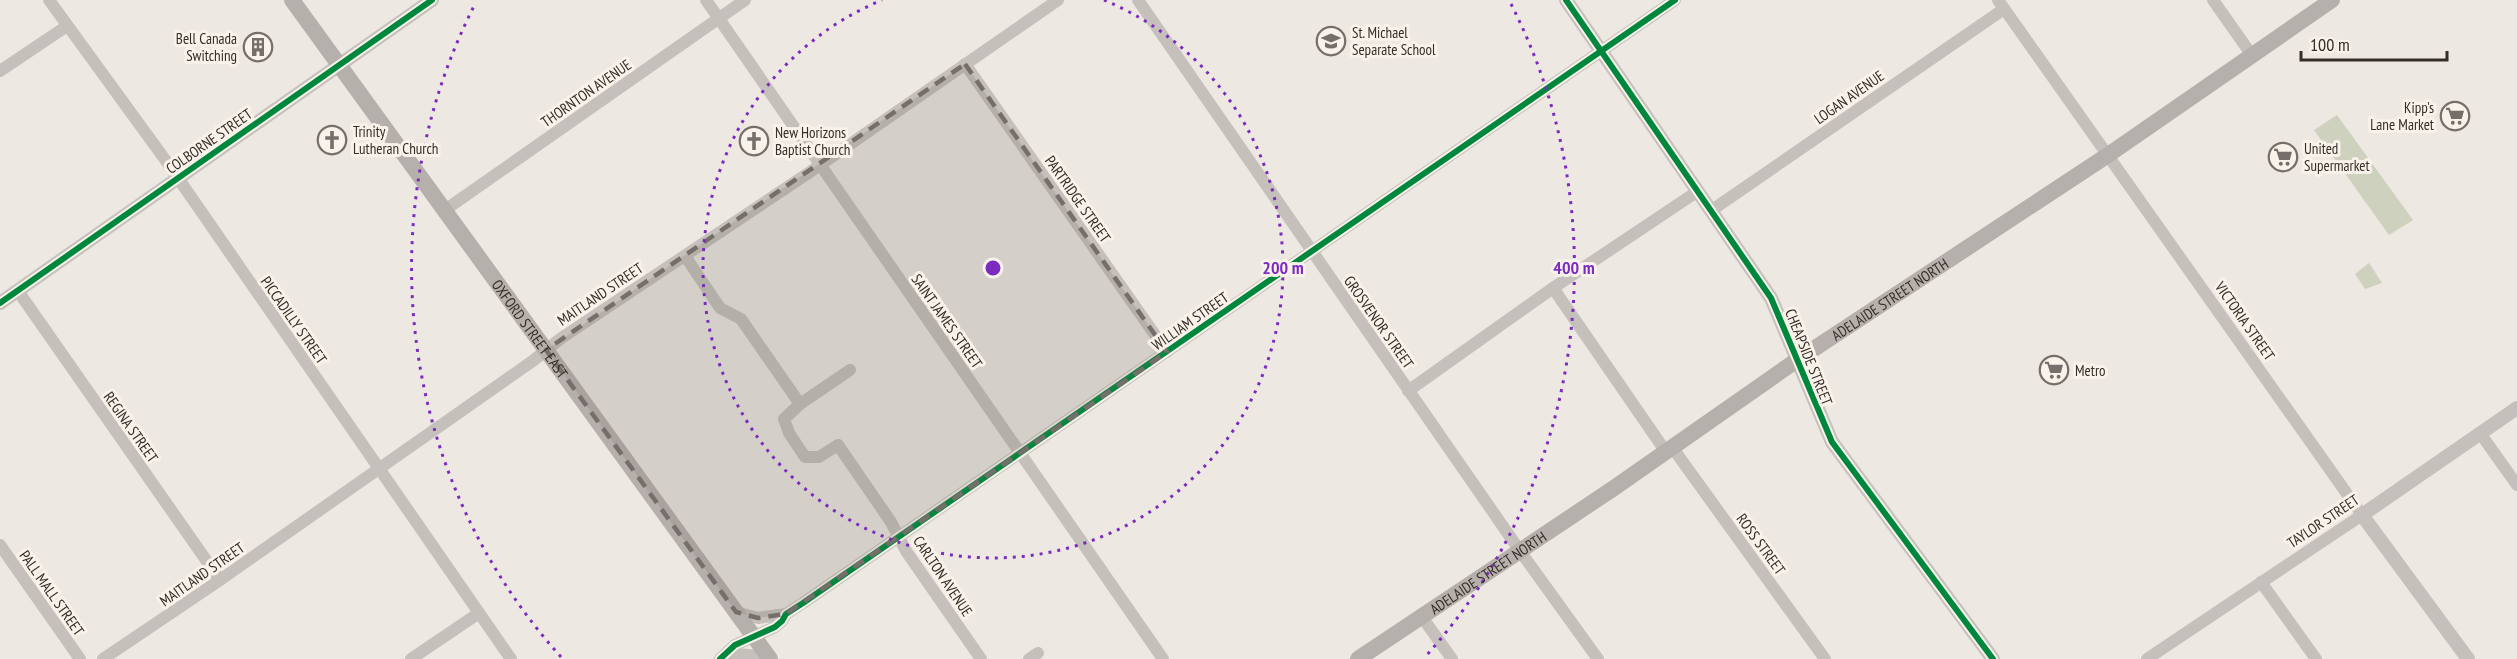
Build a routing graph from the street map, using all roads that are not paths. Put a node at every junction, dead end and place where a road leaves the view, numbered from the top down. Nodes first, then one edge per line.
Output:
1 (49, 0) edge
2 (292, 0) edge
3 (432, 0) edge
4 (706, 0) edge
5 (745, 0) edge
6 (1058, 0) edge
7 (1138, 0) edge
8 (1566, 0) edge
9 (1676, 0) edge
10 (2213, 0) edge
11 (2332, 0) edge
12 (2001, 5) edge
13 (718, 18) junction
14 (67, 26) junction
15 (1601, 51) junction
16 (2251, 54) junction
17 (965, 64) junction
18 (339, 65) junction
19 (0, 72) edge
20 (2108, 155) junction
21 (820, 165) junction
22 (178, 178) junction
23 (1698, 191) junction
24 (445, 210) junction
25 (1712, 210) junction
26 (1312, 251) junction
27 (685, 255) junction
28 (1553, 288) junction
29 (18, 291) junction
30 (0, 303) edge
31 (546, 350) junction
32 (1167, 351) junction
33 (1797, 360) junction
34 (850, 370) dead end
35 (1408, 391) junction
36 (800, 404) junction
37 (2517, 408) edge
38 (2480, 434) junction
39 (1669, 449) junction
40 (1020, 453) junction
41 (379, 468) junction
42 (2517, 485) edge
43 (2362, 515) junction
44 (899, 537) junction
45 (0, 545) edge
46 (1520, 551) junction
47 (220, 580) junction
48 (2261, 582) junction
49 (736, 612) junction
50 (479, 613) junction
51 (786, 614) junction
52 (1422, 617) junction
53 (754, 637) junction
54 (722, 658) edge
55 (2152, 658) edge
56 (80, 659) edge
57 (103, 659) edge
58 (411, 659) edge
59 (511, 659) edge
60 (769, 659) edge
61 (981, 659) edge
62 (1163, 659) edge
63 (1358, 659) edge
64 (1452, 659) edge
65 (1598, 659) edge
66 (1825, 659) edge
67 (1993, 659) edge
68 (2316, 659) edge
69 (2468, 659) edge

1 - 14 street, PICCADILLY STREET
2 - 18 main road, OXFORD STREET EAST
3 - 18 street, COLBORNE STREET
4 - 13 street, SAINT JAMES STREET
5 - 13 street, THORNTON AVENUE
6 - 17 street, MAITLAND STREET
7 - 26 street, GROSVENOR STREET
8 - 15 street, CHEAPSIDE STREET
9 - 15 street, WILLIAM STREET
10 - 16 street
11 - 16 main road, ADELAIDE STREET NORTH
12 - 20 street, VICTORIA STREET
12 - 25 street, LOGAN AVENUE
13 - 21 street, SAINT JAMES STREET
13 - 24 street, THORNTON AVENUE
14 - 19 street
14 - 22 street, PICCADILLY STREET
15 - 23 street, CHEAPSIDE STREET
15 - 26 street, WILLIAM STREET
16 - 20 main road, ADELAIDE STREET NORTH
17 - 21 street, MAITLAND STREET
17 - 32 street, PARTRIDGE STREET
18 - 22 street, COLBORNE STREET
18 - 24 main road, OXFORD STREET EAST
20 - 33 main road, ADELAIDE STREET NORTH
20 - 43 street, VICTORIA STREET
21 - 27 street, MAITLAND STREET
21 - 40 street, SAINT JAMES STREET
22 - 29 street, COLBORNE STREET
22 - 41 street, PICCADILLY STREET
23 - 25 street, CHEAPSIDE STREET
23 - 28 street
24 - 31 main road, OXFORD STREET EAST
25 - 33 street, CHEAPSIDE STREET
26 - 32 street, WILLIAM STREET
26 - 35 street, GROSVENOR STREET
27 - 31 street, MAITLAND STREET
27 - 36 street
28 - 35 street
28 - 39 street, ROSS STREET
29 - 30 street, COLBORNE STREET
29 - 47 street, REGINA STREET
31 - 41 street, MAITLAND STREET
31 - 49 main road, OXFORD STREET EAST
32 - 40 street, WILLIAM STREET
33 - 39 main road, ADELAIDE STREET NORTH
33 - 67 street, CHEAPSIDE STREET
34 - 36 street, CARLTON AVENUE
35 - 46 street, GROSVENOR STREET
36 - 44 street, CARLTON AVENUE
37 - 38 street, TAYLOR STREET
38 - 42 street
38 - 43 street, TAYLOR STREET
39 - 46 main road, ADELAIDE STREET NORTH
39 - 66 street, ROSS STREET
40 - 44 street, WILLIAM STREET
40 - 62 street, SAINT JAMES STREET
41 - 47 street, MAITLAND STREET
41 - 50 street, PICCADILLY STREET
43 - 48 street, TAYLOR STREET
43 - 69 street, VICTORIA STREET
44 - 51 street, WILLIAM STREET
44 - 61 street, CARLTON AVENUE
45 - 56 street, PALL MALL STREET
46 - 52 main road, ADELAIDE STREET NORTH
46 - 65 street, GROSVENOR STREET
47 - 57 street, MAITLAND STREET
48 - 55 street, TAYLOR STREET
48 - 68 street
49 - 51 street, WILLIAM STREET
49 - 53 main road, OXFORD STREET EAST
50 - 58 street
50 - 59 street, PICCADILLY STREET
51 - 53 street, WILLIAM STREET
52 - 63 main road, ADELAIDE STREET NORTH
52 - 64 street
53 - 54 street, WILLIAM STREET
53 - 60 main road, OXFORD STREET EAST
54 - 60 street

